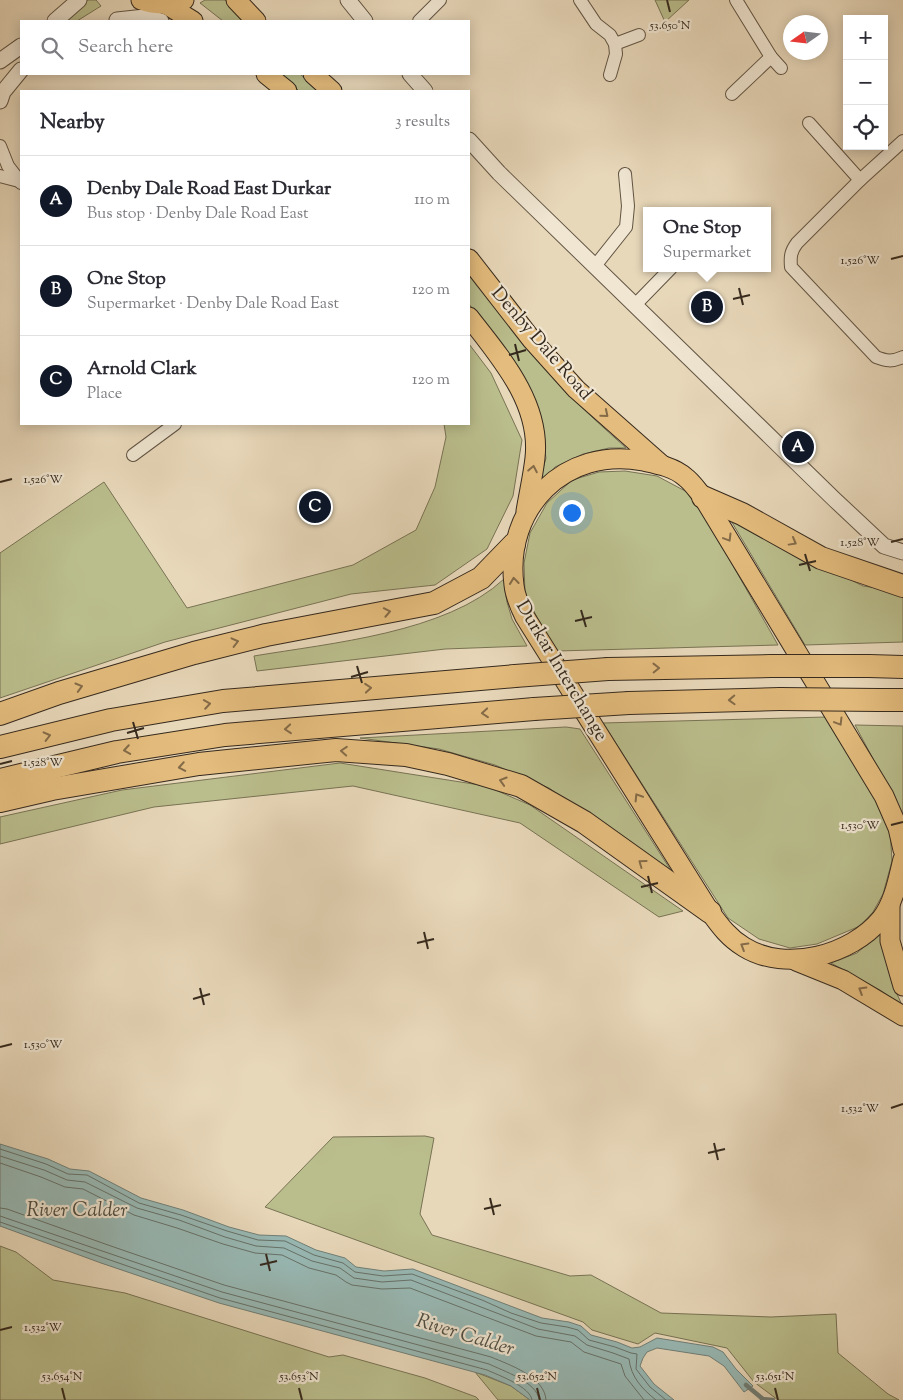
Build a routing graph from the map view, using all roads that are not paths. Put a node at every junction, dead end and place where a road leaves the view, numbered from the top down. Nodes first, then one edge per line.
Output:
1 (79, 0) edge
2 (236, 0) edge
3 (440, 0) edge
4 (580, 0) edge
5 (736, 0) edge
6 (350, 1) edge
7 (160, 6) edge
8 (56, 20) edge
9 (115, 20) edge
10 (191, 20) edge
11 (255, 20) edge
12 (364, 20) edge
13 (420, 20) edge
14 (639, 35) dead end
15 (615, 44) junction
16 (20, 47) edge
17 (772, 56) junction
18 (0, 61) edge
19 (781, 68) dead end
20 (20, 71) edge
21 (267, 75) edge
22 (314, 75) edge
23 (411, 75) edge
24 (610, 75) dead end
25 (286, 90) edge
26 (331, 90) edge
27 (424, 90) edge
28 (732, 94) dead end
29 (0, 101) edge
30 (809, 123) dead end
31 (470, 141) edge
32 (903, 141) edge
33 (0, 146) edge
34 (625, 174) dead end
35 (0, 176) edge
36 (860, 180) junction
37 (20, 182) edge
38 (470, 260) edge
39 (595, 266) junction
40 (667, 272) edge
41 (635, 305) junction
42 (470, 317) edge
43 (903, 358) edge
44 (174, 425) edge
45 (133, 455) dead end
46 (662, 465) junction
47 (703, 497) junction
48 (524, 517) junction
49 (514, 544) junction
50 (903, 552) edge
51 (903, 586) edge
52 (903, 667) edge
53 (903, 700) edge
54 (0, 714) edge
55 (0, 747) edge
56 (0, 780) edge
57 (0, 801) edge
58 (903, 850) edge
59 (903, 859) edge
60 (890, 905) junction
61 (710, 912) junction
62 (790, 958) junction
63 (903, 986) edge
64 (903, 1016) edge

1 - 8 street
2 - 11 main road
3 - 13 street
4 - 15 street
5 - 17 street
6 - 12 street
7 - 9 street
7 - 9 street
7 - 10 main road
14 - 15 street
15 - 24 street
16 - 18 street
17 - 19 street
17 - 28 street
20 - 29 street
21 - 25 main road
22 - 26 main road
23 - 27 street
30 - 36 street
31 - 39 street
32 - 36 street
33 - 37 street
34 - 39 street
35 - 37 street
36 - 43 street
38 -> 46 main road, Denby Dale Road
39 - 41 street
40 - 41 street
41 - 50 street
48 -> 42 main road, Denby Dale Road
44 - 45 street
46 - 47 main road, Durkar Interchange
46 - 48 main road, Durkar Interchange
47 -> 51 highway
47 -> 58 main road, Durkar Interchange
48 - 49 main road, Durkar Interchange
54 -> 49 highway
61 -> 49 main road, Durkar Interchange
55 -> 52 highway, bridge
53 -> 56 highway, bridge
61 -> 57 highway
59 - 60 main road, Durkar Interchange
60 - 62 main road, Durkar Interchange
60 - 63 main road
62 -> 61 main road, Durkar Interchange
64 -> 62 main road

